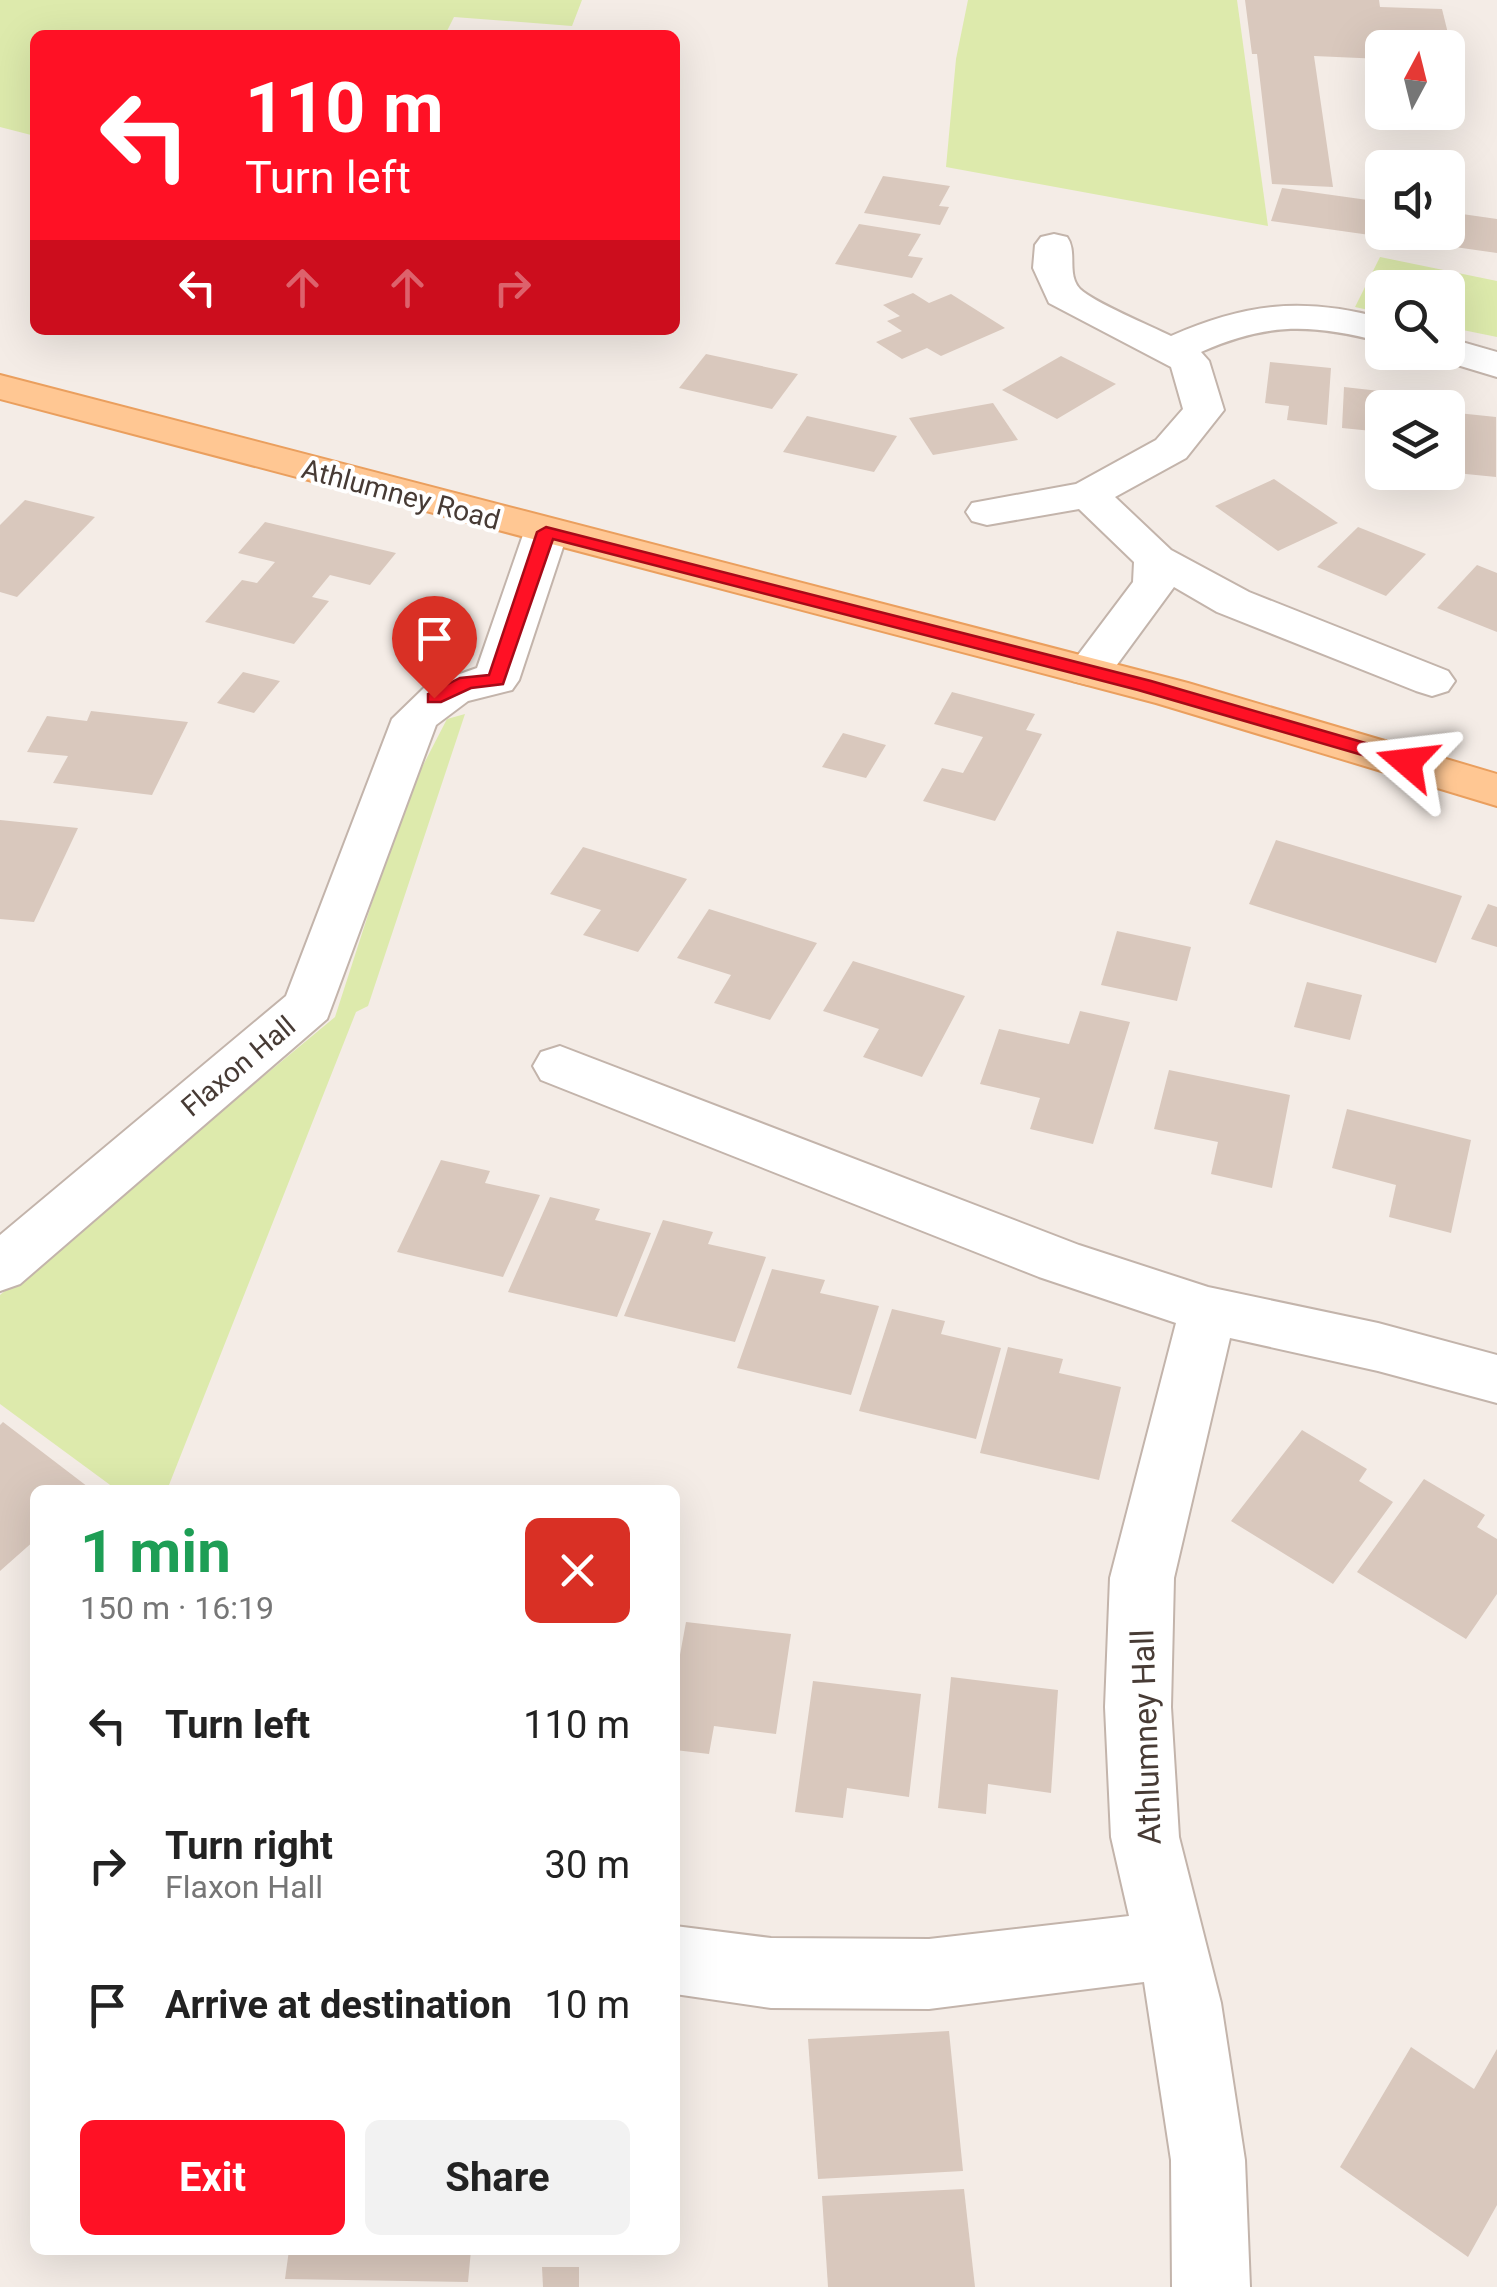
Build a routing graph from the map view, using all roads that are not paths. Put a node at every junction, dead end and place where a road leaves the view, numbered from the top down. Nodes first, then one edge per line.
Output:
1 (1054, 245) dead end
2 (1365, 324) edge
3 (1170, 351) junction
4 (1465, 355) edge
5 (1497, 365) edge
6 (0, 387) edge
7 (1088, 495) junction
8 (988, 512) dead end
9 (546, 532) junction
10 (1156, 560) junction
11 (1088, 671) junction
12 (1432, 681) dead end
13 (1497, 790) edge
14 (560, 1066) dead end
15 (0, 1268) edge
16 (1208, 1310) junction
17 (1497, 1379) edge
18 (1170, 1945) junction
19 (680, 1961) edge
20 (1211, 2287) edge

1 - 3 street
2 - 3 street
3 - 7 street
4 - 5 street
6 - 9 main road, Athlumney Road
7 - 8 street
7 - 10 street
9 - 11 main road, Athlumney Road
9 - 15 street, Flaxon Hall
10 - 11 street
10 - 12 street
11 - 13 main road, Athlumney Road
14 - 16 street
16 - 17 street
16 - 18 street, Athlumney Hall
18 - 19 street
18 - 20 street, Athlumney Hall

